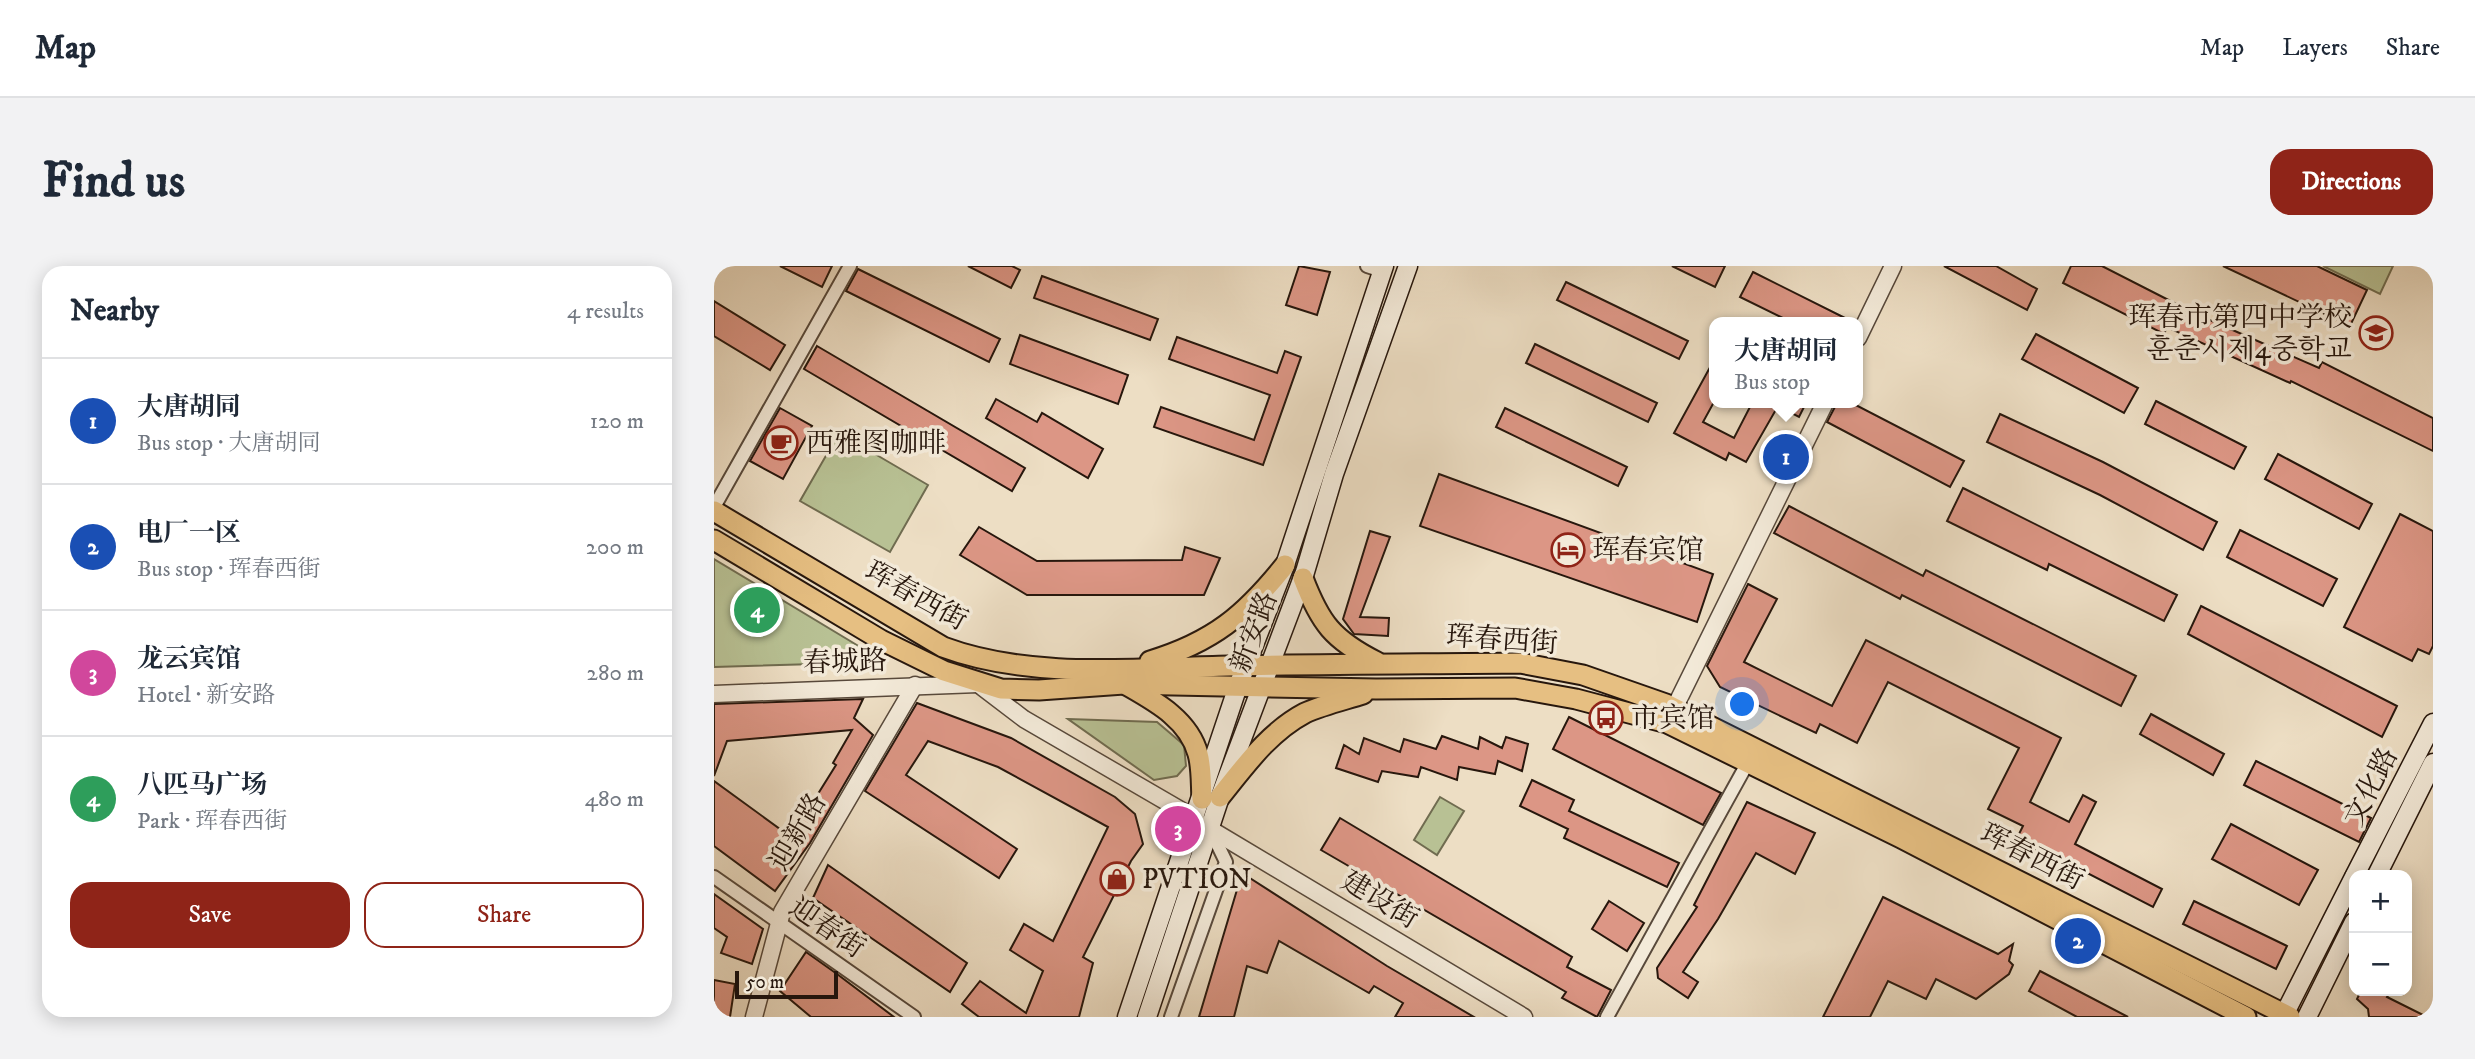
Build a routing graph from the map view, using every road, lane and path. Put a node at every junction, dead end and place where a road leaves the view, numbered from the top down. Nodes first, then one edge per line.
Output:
1 (850, 266) edge
2 (1408, 266) edge
3 (1893, 266) edge
4 (1378, 268) edge
5 (1863, 328) edge
6 (1823, 408) edge
7 (1325, 472) junction
8 (714, 509) edge
9 (714, 540) edge
10 (1285, 565) junction
11 (1303, 578) junction
12 (1381, 664) junction
13 (1269, 665) junction
14 (1246, 666) junction
15 (1126, 676) junction
16 (978, 684) junction
17 (915, 685) junction
18 (1238, 686) junction
19 (1261, 687) junction
20 (1377, 689) junction
21 (714, 694) edge
22 (1670, 715) junction
23 (2433, 723) edge
24 (2433, 763) edge
25 (1746, 764) junction
26 (1211, 798) junction
27 (1203, 824) junction
28 (2358, 870) edge
29 (2380, 870) edge
30 (714, 877) edge
31 (2349, 888) edge
32 (779, 925) junction
33 (2349, 932) edge
34 (2286, 1016) edge
35 (754, 1017) edge
36 (914, 1017) edge
37 (1127, 1017) edge
38 (1147, 1017) edge
39 (1171, 1017) edge
40 (1524, 1017) edge
41 (1607, 1017) edge
42 (2246, 1017) edge
43 (2307, 1017) edge

1 - 8 street
2 - 7 main road, 新安路
3 - 5 street
4 - 7 main road, 新安路
6 - 22 street
7 - 10 main road, 新安路
7 - 11 main road, 新安路
8 - 15 main road, 珲春西街
9 - 16 main road, 珲春西街
10 - 14 main road, 新安路
10 - 15 main road
11 - 12 main road
11 - 13 main road, 新安路
12 - 13 main road, 珲春西街
12 - 22 main road, 珲春西街
13 - 14 main road, 珲春西街
13 - 19 main road, 新安路
14 - 15 main road, 珲春西街
14 - 18 main road, 新安路
15 - 16 main road, 珲春西街
15 - 18 main road, 珲春西街
15 - 26 main road
16 - 17 street, 春城路
16 - 27 street, 建设街
17 - 21 street, 春城路
17 - 32 street, 迎新路
18 - 19 main road, 珲春西街
18 - 26 main road, 新安路
19 - 20 main road, 珲春西街
19 - 26 main road, 新安路
20 - 22 main road, 珲春西街
20 - 26 main road
22 - 25 main road, 珲春西街
22 - 34 main road, 珲春西街
23 - 28 main road, 文化路
24 - 29 main road, 文化路
25 - 41 street
25 - 42 main road, 珲春西街
26 - 27 main road, 新安路
27 - 37 main road, 新安路
27 - 38 main road, 新安路
27 - 39 street
27 - 40 street, 建设街
30 - 32 street, 迎春街
31 - 34 main road, 文化路
32 - 35 street, 迎新路
32 - 36 street, 迎春街
33 - 43 main road

